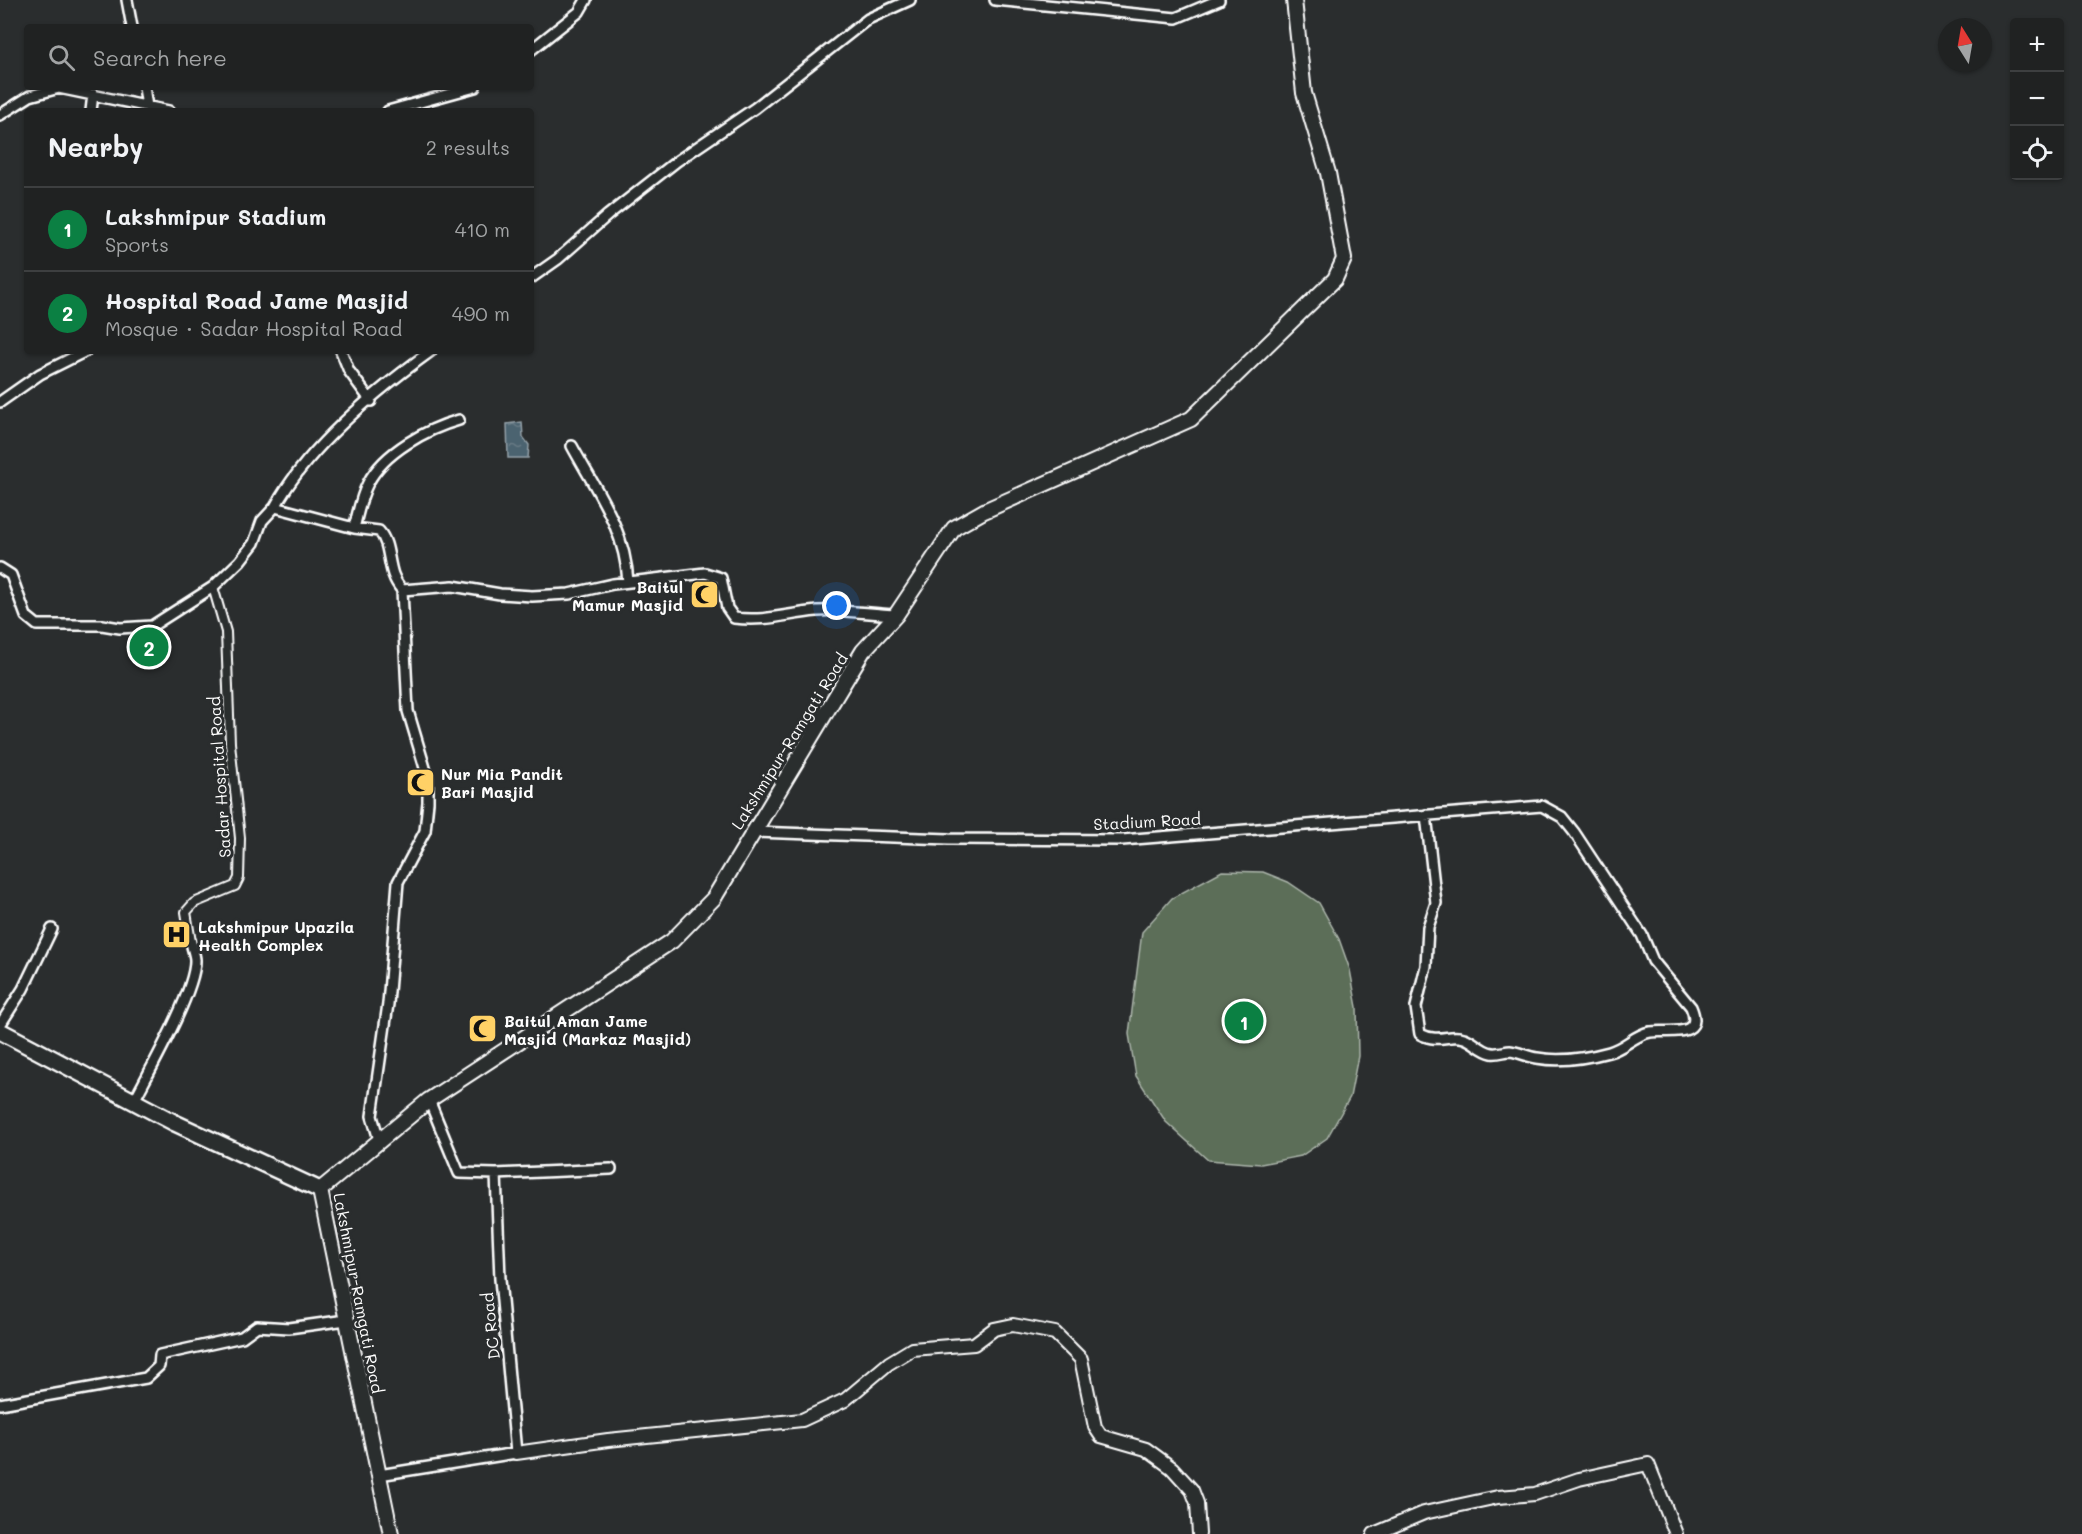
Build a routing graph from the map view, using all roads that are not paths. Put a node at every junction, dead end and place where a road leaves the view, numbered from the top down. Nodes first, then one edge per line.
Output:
1 (127, 0) edge
2 (586, 0) edge
3 (910, 0) edge
4 (995, 0) edge
5 (1219, 0) edge
6 (1294, 0) edge
7 (131, 24) edge
8 (534, 48) edge
9 (52, 90) edge
10 (70, 90) edge
11 (144, 90) edge
12 (464, 90) edge
13 (93, 94) junction
14 (147, 107) junction
15 (91, 108) edge
16 (152, 108) edge
17 (399, 108) edge
18 (0, 115) edge
19 (534, 276) edge
20 (80, 354) edge
21 (342, 354) edge
22 (427, 354) edge
23 (370, 399) junction
24 (0, 402) edge
25 (459, 420) dead end
26 (572, 446) dead end
27 (275, 507) junction
28 (354, 528) junction
29 (0, 568) edge
30 (628, 582) junction
31 (213, 587) junction
32 (402, 590) junction
33 (896, 615) junction
34 (1426, 815) junction
35 (752, 832) junction
36 (52, 929) dead end
37 (191, 942) joint
38 (0, 1025) edge
39 (0, 1031) edge
40 (429, 1100) junction
41 (134, 1101) junction
42 (380, 1143) junction
43 (611, 1169) dead end
44 (496, 1174) junction
45 (320, 1190) junction
46 (346, 1320) junction
47 (0, 1404) edge
48 (516, 1453) junction
49 (379, 1475) junction
50 (391, 1534) edge
51 (1199, 1534) edge
52 (1374, 1534) edge
53 (1676, 1534) edge

1 - 7 street
2 - 8 street
3 - 19 street
4 - 5 street
6 - 33 main road, Lakshmipur-Ramgati Road
9 - 18 street
10 - 13 street
11 - 14 street
12 - 17 street
13 - 14 street
13 - 15 street
14 - 16 street
20 - 24 street
21 - 23 street
22 - 23 street
23 - 27 street
25 - 28 street
26 - 30 street
27 - 28 street
27 - 31 street
28 - 32 street
29 - 31 street
30 - 32 street
30 - 33 street
31 - 37 street, Sadar Hospital Road
32 - 42 street
33 - 35 main road, Lakshmipur-Ramgati Road
34 - 34 street, Stadium Road
34 - 35 street, Stadium Road
35 - 40 main road, Lakshmipur-Ramgati Road
36 - 38 street
37 - 41 street, Sadar Hospital Road
39 - 41 main road
40 - 42 main road, Lakshmipur-Ramgati Road
40 - 44 street
41 - 45 main road
42 - 45 main road, Lakshmipur-Ramgati Road
43 - 44 street
44 - 48 street, DC Road
45 - 46 main road, Lakshmipur-Ramgati Road
46 - 47 street
46 - 49 main road, Lakshmipur-Ramgati Road
48 - 49 street
48 - 51 street
49 - 50 main road, Lakshmipur-Ramgati Road
52 - 53 street

